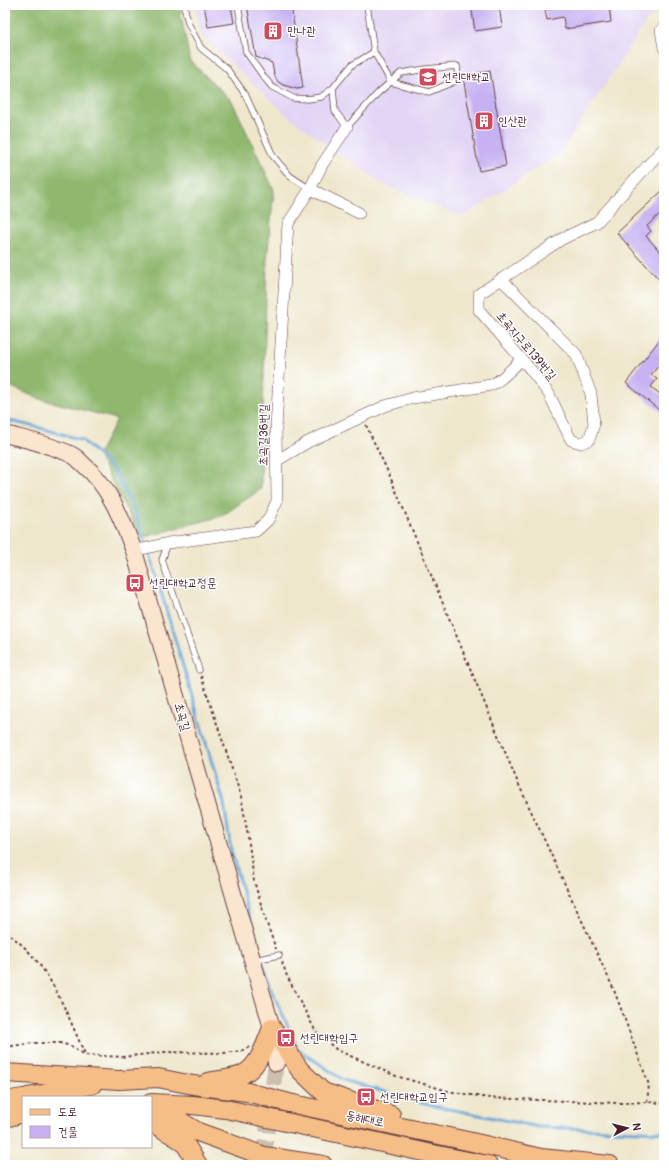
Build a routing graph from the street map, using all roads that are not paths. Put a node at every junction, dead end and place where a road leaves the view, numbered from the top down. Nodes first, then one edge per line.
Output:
1 (184, 5) edge
2 (238, 5) edge
3 (366, 5) edge
4 (664, 28) edge
5 (664, 48) edge
6 (374, 52) junction
7 (391, 82) junction
8 (332, 88) junction
9 (347, 127) junction
10 (664, 148) edge
11 (310, 189) junction
12 (359, 213) dead end
13 (501, 279) junction
14 (522, 359) junction
15 (5, 434) edge
16 (276, 461) junction
17 (168, 543) junction
18 (139, 550) junction
19 (199, 670) road end
20 (279, 955) road end
21 (252, 960) junction
22 (272, 1028) junction
23 (276, 1063) tunnel mouth
24 (5, 1073) edge
25 (118, 1080) junction
26 (193, 1085) junction
27 (32, 1096) edge
28 (22, 1098) edge
29 (5, 1101) edge
30 (152, 1103) edge
31 (152, 1104) edge
32 (22, 1113) edge
33 (5, 1118) edge
34 (152, 1123) edge
35 (472, 1142) junction
36 (266, 1161) edge
37 (198, 1165) edge
38 (323, 1165) edge
39 (488, 1165) edge
40 (610, 1165) edge

1 - 11 lane
2 - 8 lane
3 - 6 lane
4 - 5 street
6 - 7 lane
6 - 8 lane
7 - 7 lane
7 - 9 lane
8 - 9 lane
9 - 11 street, 초곡길36번길
10 - 13 street, 초곡지구로139번길
11 - 12 street
11 - 16 street, 초곡길36번길
13 - 14 street, 초곡지구로139번길
13 - 14 street, 초곡지구로139번길
14 - 16 street
15 - 18 street, 초곡길
16 - 17 street, 초곡길36번길
17 - 18 street, 초곡길36번길
17 - 19 lane
18 - 21 street, 초곡길
20 - 21 lane
21 - 22 street, 초곡길
22 - 23 street, 초곡길
22 - 26 main road
22 - 35 main road
24 - 25 main road
25 - 26 main road, 동해대로
25 - 27 main road
26 - 35 main road, 동해대로
28 - 29 main road
30 - 39 main road, 동해대로
31 - 36 main road
32 - 33 main road
34 - 37 main road
35 - 40 main road, 동해대로
36 - 38 main road

